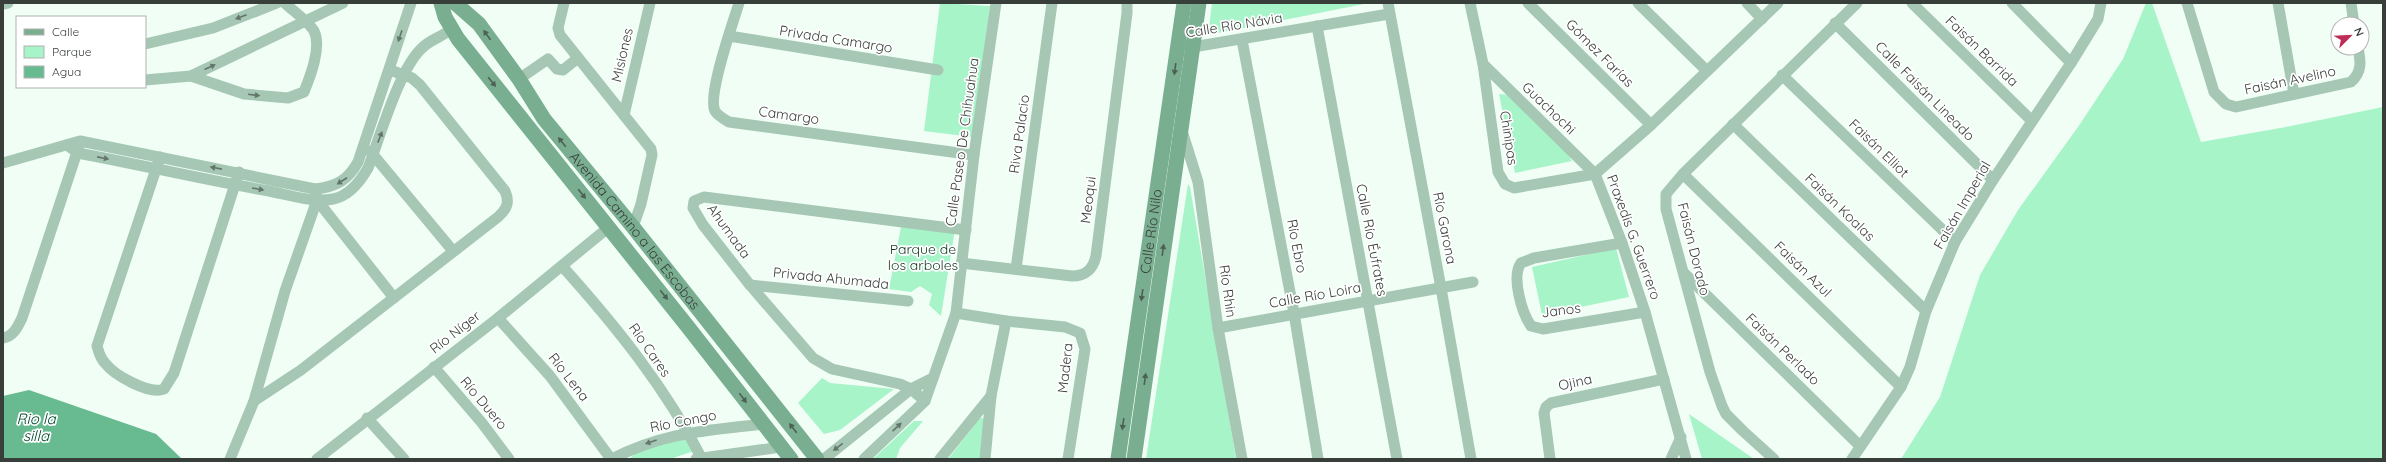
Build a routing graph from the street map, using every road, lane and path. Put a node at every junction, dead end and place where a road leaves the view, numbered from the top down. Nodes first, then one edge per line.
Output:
1 (8, 3) edge
2 (278, 3) edge
3 (285, 3) edge
4 (343, 3) edge
5 (411, 3) edge
6 (441, 3) edge
7 (455, 3) edge
8 (564, 3) edge
9 (650, 3) edge
10 (739, 3) edge
11 (996, 3) edge
12 (1052, 3) edge
13 (1127, 3) edge
14 (1184, 3) edge
15 (1199, 3) edge
16 (1470, 3) edge
17 (1528, 3) edge
18 (1638, 3) edge
19 (1747, 3) edge
20 (1778, 3) edge
21 (1857, 3) edge
22 (1912, 3) edge
23 (2012, 3) edge
24 (2100, 3) edge
25 (2187, 3) edge
26 (2278, 3) edge
27 (2351, 3) edge
28 (3, 4) edge
29 (1388, 8) edge
30 (2353, 16) edge
31 (1762, 19) junction
32 (305, 23) junction
33 (1835, 23) junction
34 (1317, 26) junction
35 (451, 29) junction
36 (730, 36) junction
37 (1242, 40) junction
38 (146, 44) edge
39 (1193, 47) junction
40 (1177, 50) junction
41 (2359, 56) edge
42 (578, 58) junction
43 (2072, 63) junction
44 (1483, 64) junction
45 (390, 70) junction
46 (938, 70) dead end
47 (1707, 71) junction
48 (404, 74) junction
49 (1782, 75) junction
50 (190, 76) junction
51 (519, 79) junction
52 (146, 80) edge
53 (2294, 94) junction
54 (624, 115) junction
55 (2032, 121) junction
56 (1733, 124) junction
57 (1651, 125) junction
58 (1181, 129) junction
59 (80, 141) junction
60 (364, 144) junction
61 (67, 145) junction
62 (78, 153) junction
63 (373, 154) junction
64 (974, 155) junction
65 (160, 157) junction
66 (3, 163) edge
67 (157, 168) junction
68 (239, 172) junction
69 (1595, 174) junction
70 (1683, 174) junction
71 (1993, 180) junction
72 (236, 185) junction
73 (316, 195) junction
74 (609, 227) junction
75 (634, 227) junction
76 (966, 230) junction
77 (1622, 242) junction
78 (1955, 242) junction
79 (453, 251) junction
80 (962, 263) junction
81 (562, 266) junction
82 (1016, 269) junction
83 (1684, 274) junction
84 (1473, 282) dead end
85 (750, 285) junction
86 (1441, 288) junction
87 (394, 298) junction
88 (908, 301) dead end
89 (1368, 301) junction
90 (1926, 311) junction
91 (1645, 312) junction
92 (956, 313) junction
93 (1294, 313) junction
94 (703, 314) junction
95 (498, 318) junction
96 (1006, 321) junction
97 (688, 327) junction
98 (1218, 328) junction
99 (3, 338) edge
100 (434, 367) junction
101 (933, 378) junction
102 (1664, 379) junction
103 (1901, 386) junction
104 (911, 389) junction
105 (991, 396) junction
106 (254, 401) junction
107 (925, 401) junction
108 (367, 418) junction
109 (763, 424) junction
110 (688, 432) junction
111 (1680, 437) junction
112 (781, 446) junction
113 (1860, 446) junction
114 (700, 458) edge
115 (1682, 458) edge
116 (230, 459) edge
117 (317, 459) edge
118 (404, 459) edge
119 (509, 459) edge
120 (611, 459) edge
121 (791, 459) edge
122 (817, 459) edge
123 (824, 459) edge
124 (864, 459) edge
125 (940, 459) edge
126 (985, 459) edge
127 (1068, 459) edge
128 (1118, 459) edge
129 (1134, 459) edge
130 (1242, 459) edge
131 (1318, 459) edge
132 (1397, 459) edge
133 (1471, 459) edge
134 (1550, 459) edge
135 (1671, 459) edge
136 (1774, 459) edge
137 (1852, 459) edge

1 - 28 street
2 -> 38 street
3 - 32 street
4 - 32 street
5 -> 45 street
6 - 35 street, Avenida Camino a las Escobas
51 -> 7 street, Avenida Camino a las Escobas
8 - 42 street
9 - 54 street, Misiones
10 - 36 street, Camargo
11 - 64 street, Calle Paseo De Chihuahua
12 - 82 street, Riva Palacio
13 - 82 street, Meoqui
14 - 40 street, Calle Río Nilo
15 - 39 street, Calle Río Nilo
16 - 44 street, Chinipas
17 - 57 street, Gómez Farías
18 - 47 street
19 - 31 street
20 - 31 street, Praxedis G. Guerrero
21 - 33 street, Faisán Dorado
22 - 55 street, Faisán Barrida
23 - 43 street
24 - 43 street, Faisán Imperial
25 - 53 street, Faisán Avelino
26 - 53 street
27 - 30 street
29 - 34 street, Calle Río Návia
29 - 86 street, Río Garona
31 - 47 street, Praxedis G. Guerrero
50 -> 32 street
50 -> 32 street
33 - 49 street, Faisán Dorado
33 - 71 street, Calle Faisán Lineado
34 - 37 street, Calle Río Návia
34 - 89 street, Calle Río Éufrates
35 - 48 street
35 -> 74 street, Avenida Camino a las Escobas
36 - 46 street, Privada Camargo
36 - 64 street, Camargo
37 - 39 street, Calle Río Návia
37 - 93 street, Río Ebro
39 - 40 street, Calle Río Návia
39 - 58 street, Calle Río Nilo
40 -> 128 street, Calle Río Nilo
41 - 53 street, Faisán Avelino
42 - 51 street
42 - 54 street
43 - 55 street, Faisán Imperial
44 - 69 street, Guachochi
44 - 69 street, Chinipas
45 - 48 street
45 - 60 street
47 - 57 street, Praxedis G. Guerrero
63 -> 48 street
48 - 79 street
49 - 56 street, Faisán Dorado
49 - 78 street, Faisán Elliot
50 - 52 street
75 -> 51 street, Avenida Camino a las Escobas
54 - 75 street
55 - 71 street, Faisán Imperial
56 - 70 street, Faisán Dorado
56 - 90 street, Faisán Koalas
57 - 69 street, Praxedis G. Guerrero
58 - 98 street, Río Rhin
129 -> 58 street, Calle Río Nilo
59 - 61 street
59 - 62 street
59 - 65 street
60 - 63 street
60 -> 73 street
61 - 62 street
61 - 66 street
62 -> 67 street
62 - 99 street
63 - 73 street
63 - 79 street
64 - 76 street, Calle Paseo De Chihuahua
65 - 67 street
68 -> 65 street
67 - 72 street
67 - 72 street
68 - 72 street
68 - 73 street
69 - 77 street, Praxedis G. Guerrero
70 - 83 street, Faisán Dorado
70 - 103 street, Faisán Azul
71 - 78 street, Faisán Imperial
72 -> 73 street
73 - 87 street
73 - 106 street
74 - 81 street, Río Níger
74 -> 97 street, Avenida Camino a las Escobas
75 - 94 street, Avenida Camino a las Escobas
76 - 80 street, Calle Paseo De Chihuahua
76 - 85 street, Ahumada
77 - 91 street, Praxedis G. Guerrero
77 - 91 street, Janos
78 - 90 street, Faisán Imperial
79 - 87 street
80 - 82 street, Meoqui
80 - 92 street, Calle Paseo De Chihuahua
81 - 95 street, Río Níger
81 - 110 street, Río Cares
83 - 113 street, Faisán Perlado
83 - 136 street, Faisán Dorado
84 - 86 street, Calle Río Loira
85 - 88 street, Privada Ahumada
85 - 104 street, Ahumada
86 - 89 street, Calle Río Loira
86 - 133 street, Río Garona
87 - 106 street
89 - 93 street, Calle Río Loira
89 - 132 street, Calle Río Éufrates
90 - 103 street, Faisán Imperial
91 - 102 street, Praxedis G. Guerrero
92 - 96 street, Madera
92 - 101 street, Calle Paseo De Chihuahua
93 - 98 street, Calle Río Loira
93 - 131 street, Río Ebro
94 - 97 street
122 -> 94 street, Avenida Camino a las Escobas
95 - 100 street, Río Níger
95 - 120 street, Río Lena
96 - 105 street
96 - 127 street, Madera
97 -> 109 street, Avenida Camino a las Escobas
98 - 130 street, Río Rhin
100 - 108 street, Río Níger
100 - 119 street, Río Duero
101 - 104 street
101 - 107 street, Calle Paseo De Chihuahua
102 - 111 street, Praxedis G. Guerrero
102 - 134 street, Ojina
103 - 113 street, Faisán Imperial
104 - 107 street, Ahumada
104 -> 123 street
105 - 125 street
105 - 126 street
106 - 116 street
124 -> 107 street, Calle Paseo De Chihuahua
108 - 117 street, Río Níger
108 - 118 street
109 - 110 street, Río Congo
109 - 112 street, Avenida Camino a las Escobas
110 - 114 street, Río Cares
110 -> 120 street, Río Congo
111 - 115 street, Praxedis G. Guerrero
111 - 135 street
112 - 114 street
112 - 121 street, Avenida Camino a las Escobas
113 - 137 street, Faisán Imperial

